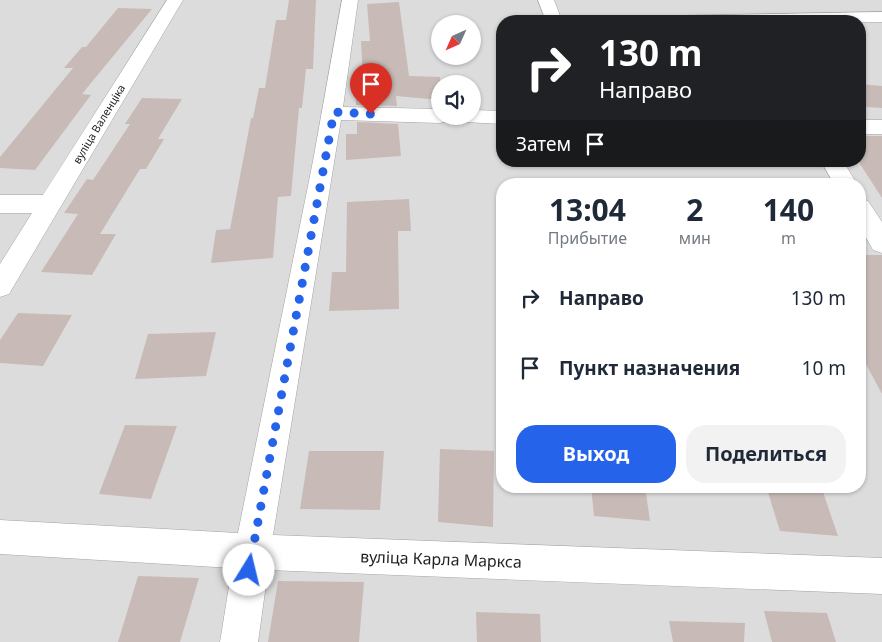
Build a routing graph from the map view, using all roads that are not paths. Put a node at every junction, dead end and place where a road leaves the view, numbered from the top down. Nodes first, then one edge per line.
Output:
1 (175, 0) edge
2 (350, 0) edge
3 (546, 0) edge
4 (718, 0) edge
5 (552, 15) edge
6 (728, 15) edge
7 (866, 17) edge
8 (882, 17) edge
9 (334, 112) junction
10 (431, 116) edge
11 (481, 117) edge
12 (496, 118) edge
13 (866, 127) edge
14 (882, 127) edge
15 (836, 167) edge
16 (842, 178) edge
17 (0, 204) edge
18 (50, 204) junction
19 (866, 217) edge
20 (882, 243) edge
21 (0, 286) edge
22 (0, 537) edge
23 (252, 552) junction
24 (882, 576) edge
25 (240, 642) edge

1 - 18 street, вуліца Валенціка
2 - 9 street
3 - 5 street
4 - 6 street
7 - 8 street
9 - 10 street
9 - 23 street
11 - 12 street
13 - 14 street
15 - 16 street
17 - 18 street
18 - 21 street, вуліца Валенціка
19 - 20 street
22 - 23 street, вуліца Карла Маркса
23 - 24 street, вуліца Карла Маркса
23 - 25 street

